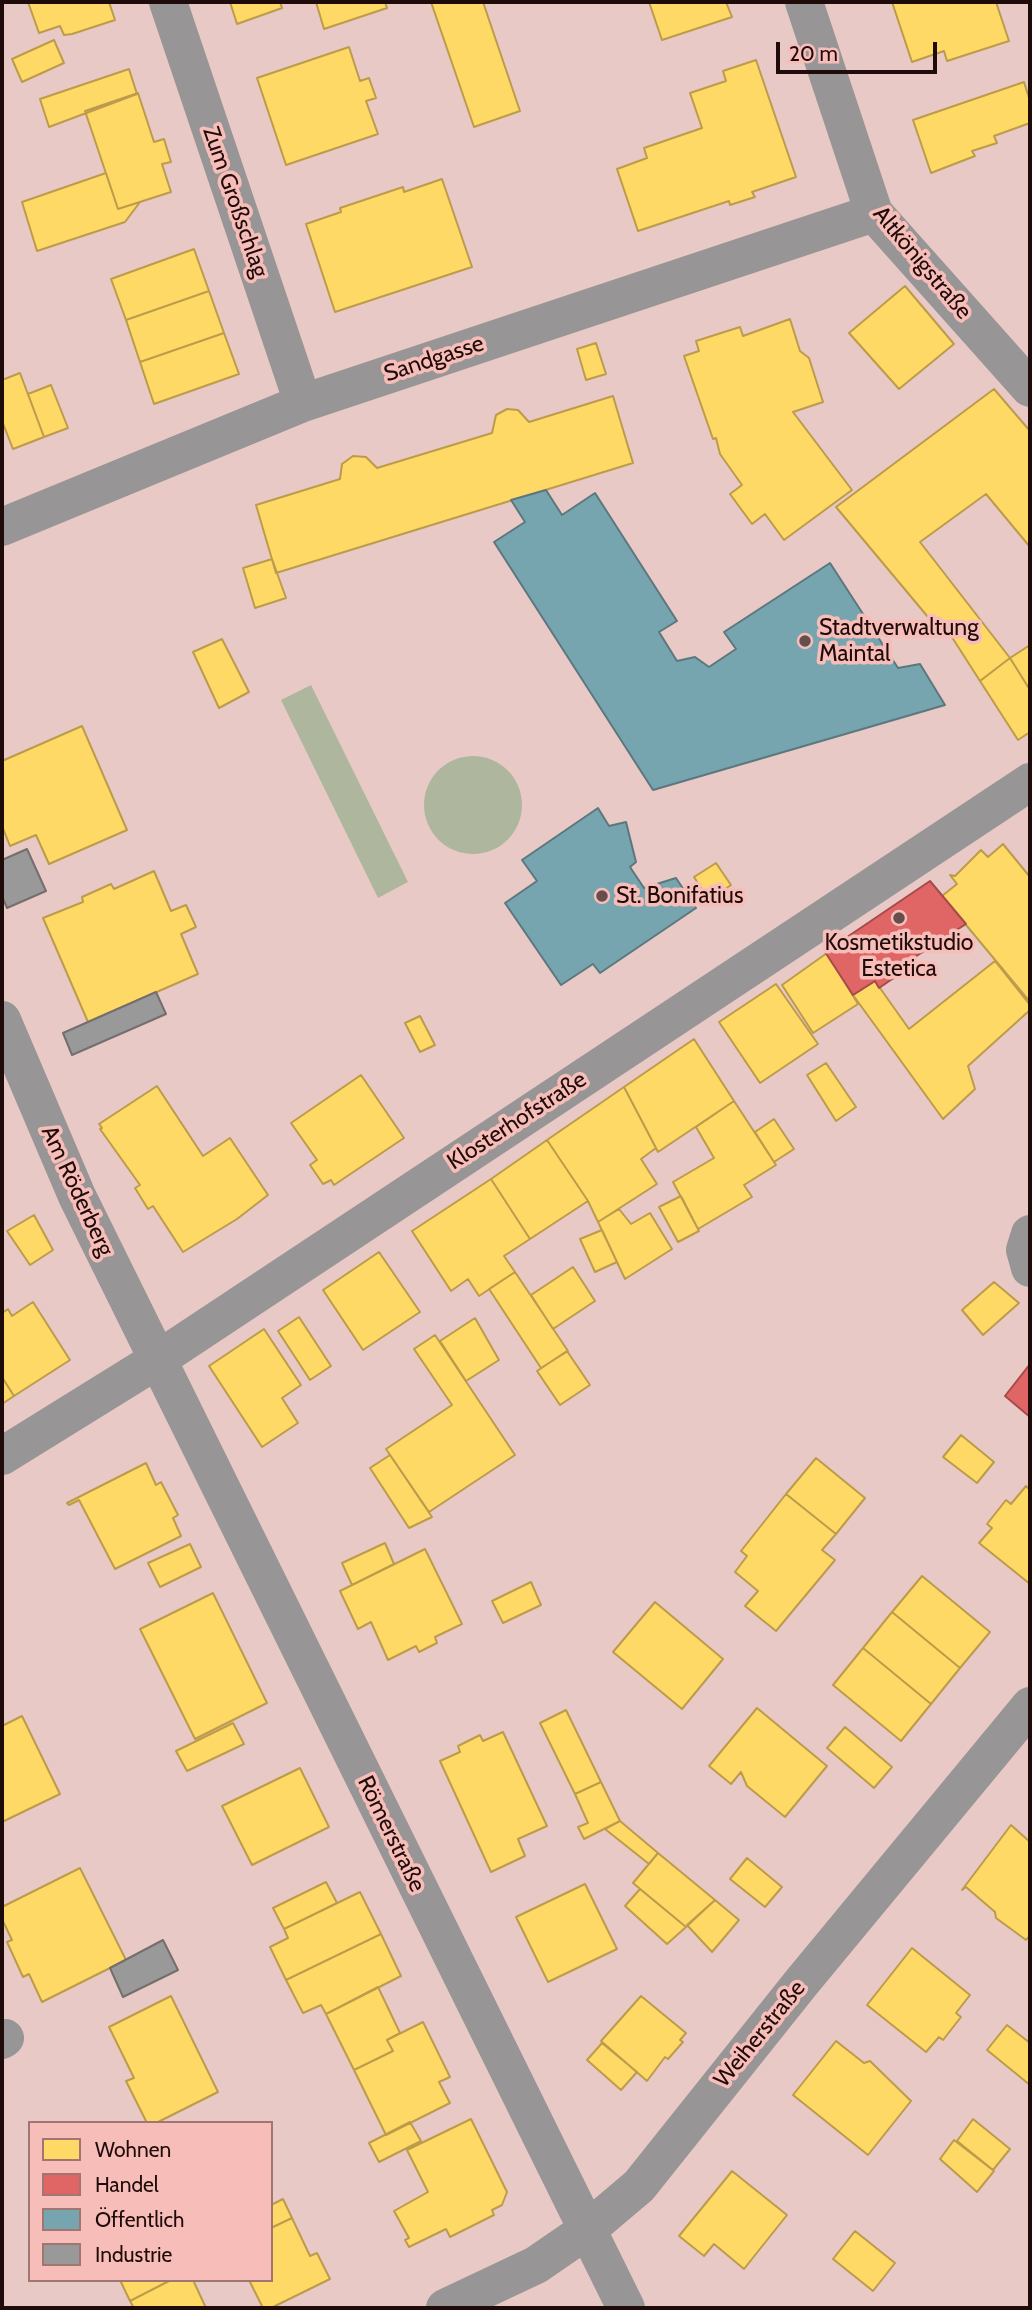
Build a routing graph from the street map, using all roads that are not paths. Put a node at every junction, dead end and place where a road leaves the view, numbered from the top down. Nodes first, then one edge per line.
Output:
1 (168, 2) edge
2 (804, 2) edge
3 (874, 213) junction
4 (1030, 388) edge
5 (303, 403) junction
6 (2, 527) edge
7 (1030, 782) edge
8 (2, 1020) edge
9 (157, 1360) junction
10 (2, 1456) edge
11 (1030, 1706) edge
12 (587, 2230) junction
13 (445, 2308) edge
14 (626, 2308) edge

1 - 5 street, Zum Großschlag
2 - 3 street, Altkönigstraße
3 - 4 street, Altkönigstraße
3 - 5 street, Sandgasse
5 - 6 street, Sandgasse
7 - 9 street, Klosterhofstraße
8 - 9 street, Am Röderberg
9 - 10 street, Klosterhofstraße
9 - 12 street, Römerstraße
11 - 12 street, Weiherstraße
12 - 13 street, Weiherstraße
12 - 14 street, Römerstraße

